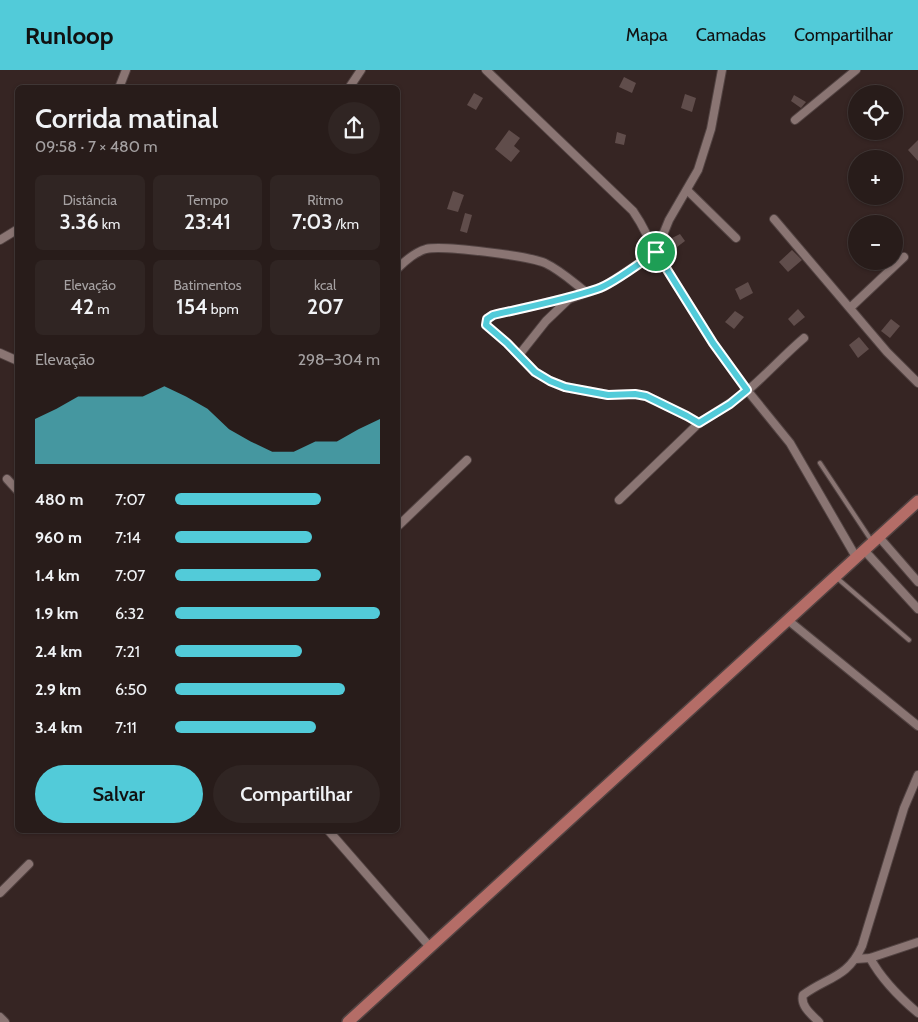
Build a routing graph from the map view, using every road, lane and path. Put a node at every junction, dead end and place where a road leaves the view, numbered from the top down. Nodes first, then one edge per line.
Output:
1 (126, 70) edge
2 (361, 70) edge
3 (486, 70) edge
4 (722, 70) edge
5 (856, 70) edge
6 (120, 85) edge
7 (351, 85) edge
8 (795, 120) dead end
9 (687, 190) junction
10 (774, 220) dead end
11 (15, 231) edge
12 (736, 238) dead end
13 (0, 240) edge
14 (656, 252) junction
15 (904, 257) dead end
16 (400, 266) edge
17 (586, 292) junction
18 (569, 299) junction
19 (851, 308) junction
20 (804, 338) dead end
21 (0, 353) edge
22 (518, 355) junction
23 (15, 360) edge
24 (918, 383) edge
25 (747, 390) junction
26 (699, 423) junction
27 (466, 460) dead end
28 (820, 463) dead end
29 (7, 479) dead end
30 (15, 488) edge
31 (619, 500) dead end
32 (918, 501) edge
33 (400, 524) edge
34 (868, 547) junction
35 (835, 577) junction
36 (918, 582) edge
37 (918, 609) edge
38 (789, 621) junction
39 (909, 640) dead end
40 (918, 726) edge
41 (918, 775) edge
42 (331, 833) edge
43 (29, 864) dead end
44 (0, 893) edge
45 (918, 942) edge
46 (430, 947) junction
47 (870, 958) junction
48 (856, 959) junction
49 (918, 1013) edge
50 (0, 1017) edge
51 (5, 1022) edge
52 (348, 1022) edge
53 (819, 1022) edge

1 - 6 street
2 - 7 street
3 - 14 street
4 - 9 street
5 - 8 street
9 - 12 street
9 - 14 street
10 - 19 street
11 - 13 street
14 - 17 street
14 - 25 street
15 - 19 street
16 - 17 street
17 - 18 street
18 - 22 street
18 - 22 street
19 - 24 street
20 - 25 street
21 - 23 street
22 - 26 street
25 - 26 street
25 - 34 street
26 - 31 street
27 - 33 street
28 - 34 lane
29 - 30 street
32 - 34 main road
34 - 35 main road
34 - 36 street
34 - 37 street
35 - 38 main road
35 - 39 lane
38 - 40 street
38 - 46 main road
41 - 48 street
42 - 46 street
43 - 44 street
45 - 47 street
46 - 52 main road
47 - 48 street
47 - 49 street
48 - 53 street
50 - 51 street

